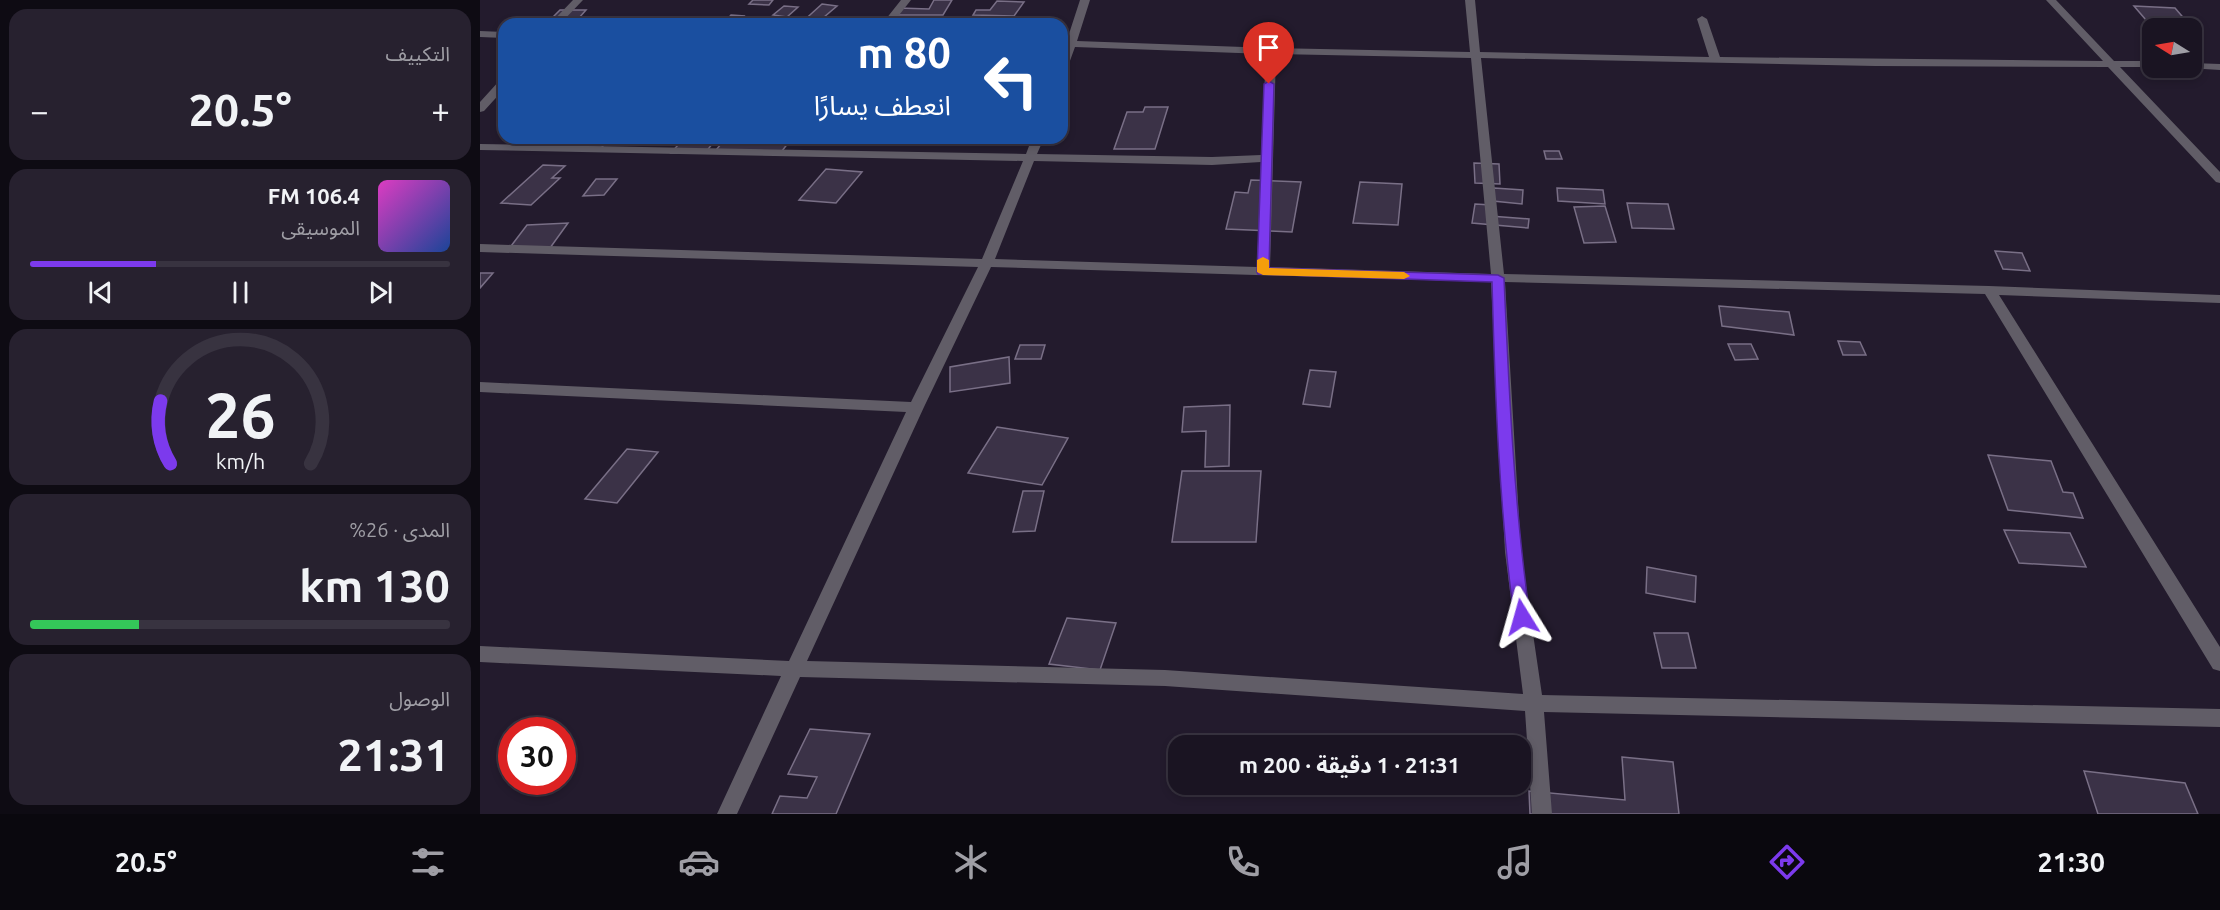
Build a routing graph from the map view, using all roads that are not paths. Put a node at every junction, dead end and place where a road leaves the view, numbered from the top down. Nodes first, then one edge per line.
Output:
1 (578, 0) edge
2 (906, 0) edge
3 (1084, 0) edge
4 (1470, 0) edge
5 (2051, 0) edge
6 (561, 18) edge
7 (892, 18) edge
8 (1702, 19) dead end
9 (480, 34) edge
10 (498, 35) edge
11 (1068, 38) edge
12 (1068, 43) edge
13 (1271, 51) junction
14 (1477, 55) junction
15 (1715, 58) junction
16 (2110, 62) junction
17 (2142, 64) edge
18 (2202, 66) edge
19 (2220, 67) edge
20 (498, 89) edge
21 (480, 109) edge
22 (1036, 144) edge
23 (480, 147) edge
24 (1032, 156) junction
25 (1266, 158) junction
26 (2220, 179) edge
27 (480, 248) edge
28 (987, 262) junction
29 (1263, 272) junction
30 (1498, 278) junction
31 (1989, 290) junction
32 (2220, 299) edge
33 (480, 387) edge
34 (916, 407) junction
35 (480, 654) edge
36 (2220, 663) edge
37 (794, 669) junction
38 (1534, 703) junction
39 (2220, 718) edge
40 (727, 814) edge
41 (1542, 814) edge

1 - 6 street
2 - 7 street
3 - 11 street
4 - 14 street
5 - 16 street
8 - 15 street
9 - 10 street
12 - 13 street
13 - 14 street
13 - 25 street
14 - 15 street
14 - 30 street
15 - 16 street
16 - 17 street
16 - 26 street
18 - 19 street
20 - 21 street
22 - 24 street
23 - 24 street
24 - 25 street
24 - 28 street
25 - 29 street
27 - 28 street
28 - 29 street
28 - 34 street
29 - 30 street
30 - 31 street
30 - 38 street
31 - 32 street
31 - 36 street
33 - 34 street
34 - 37 street
35 - 37 street
37 - 38 street
37 - 40 street
38 - 39 street
38 - 41 street

